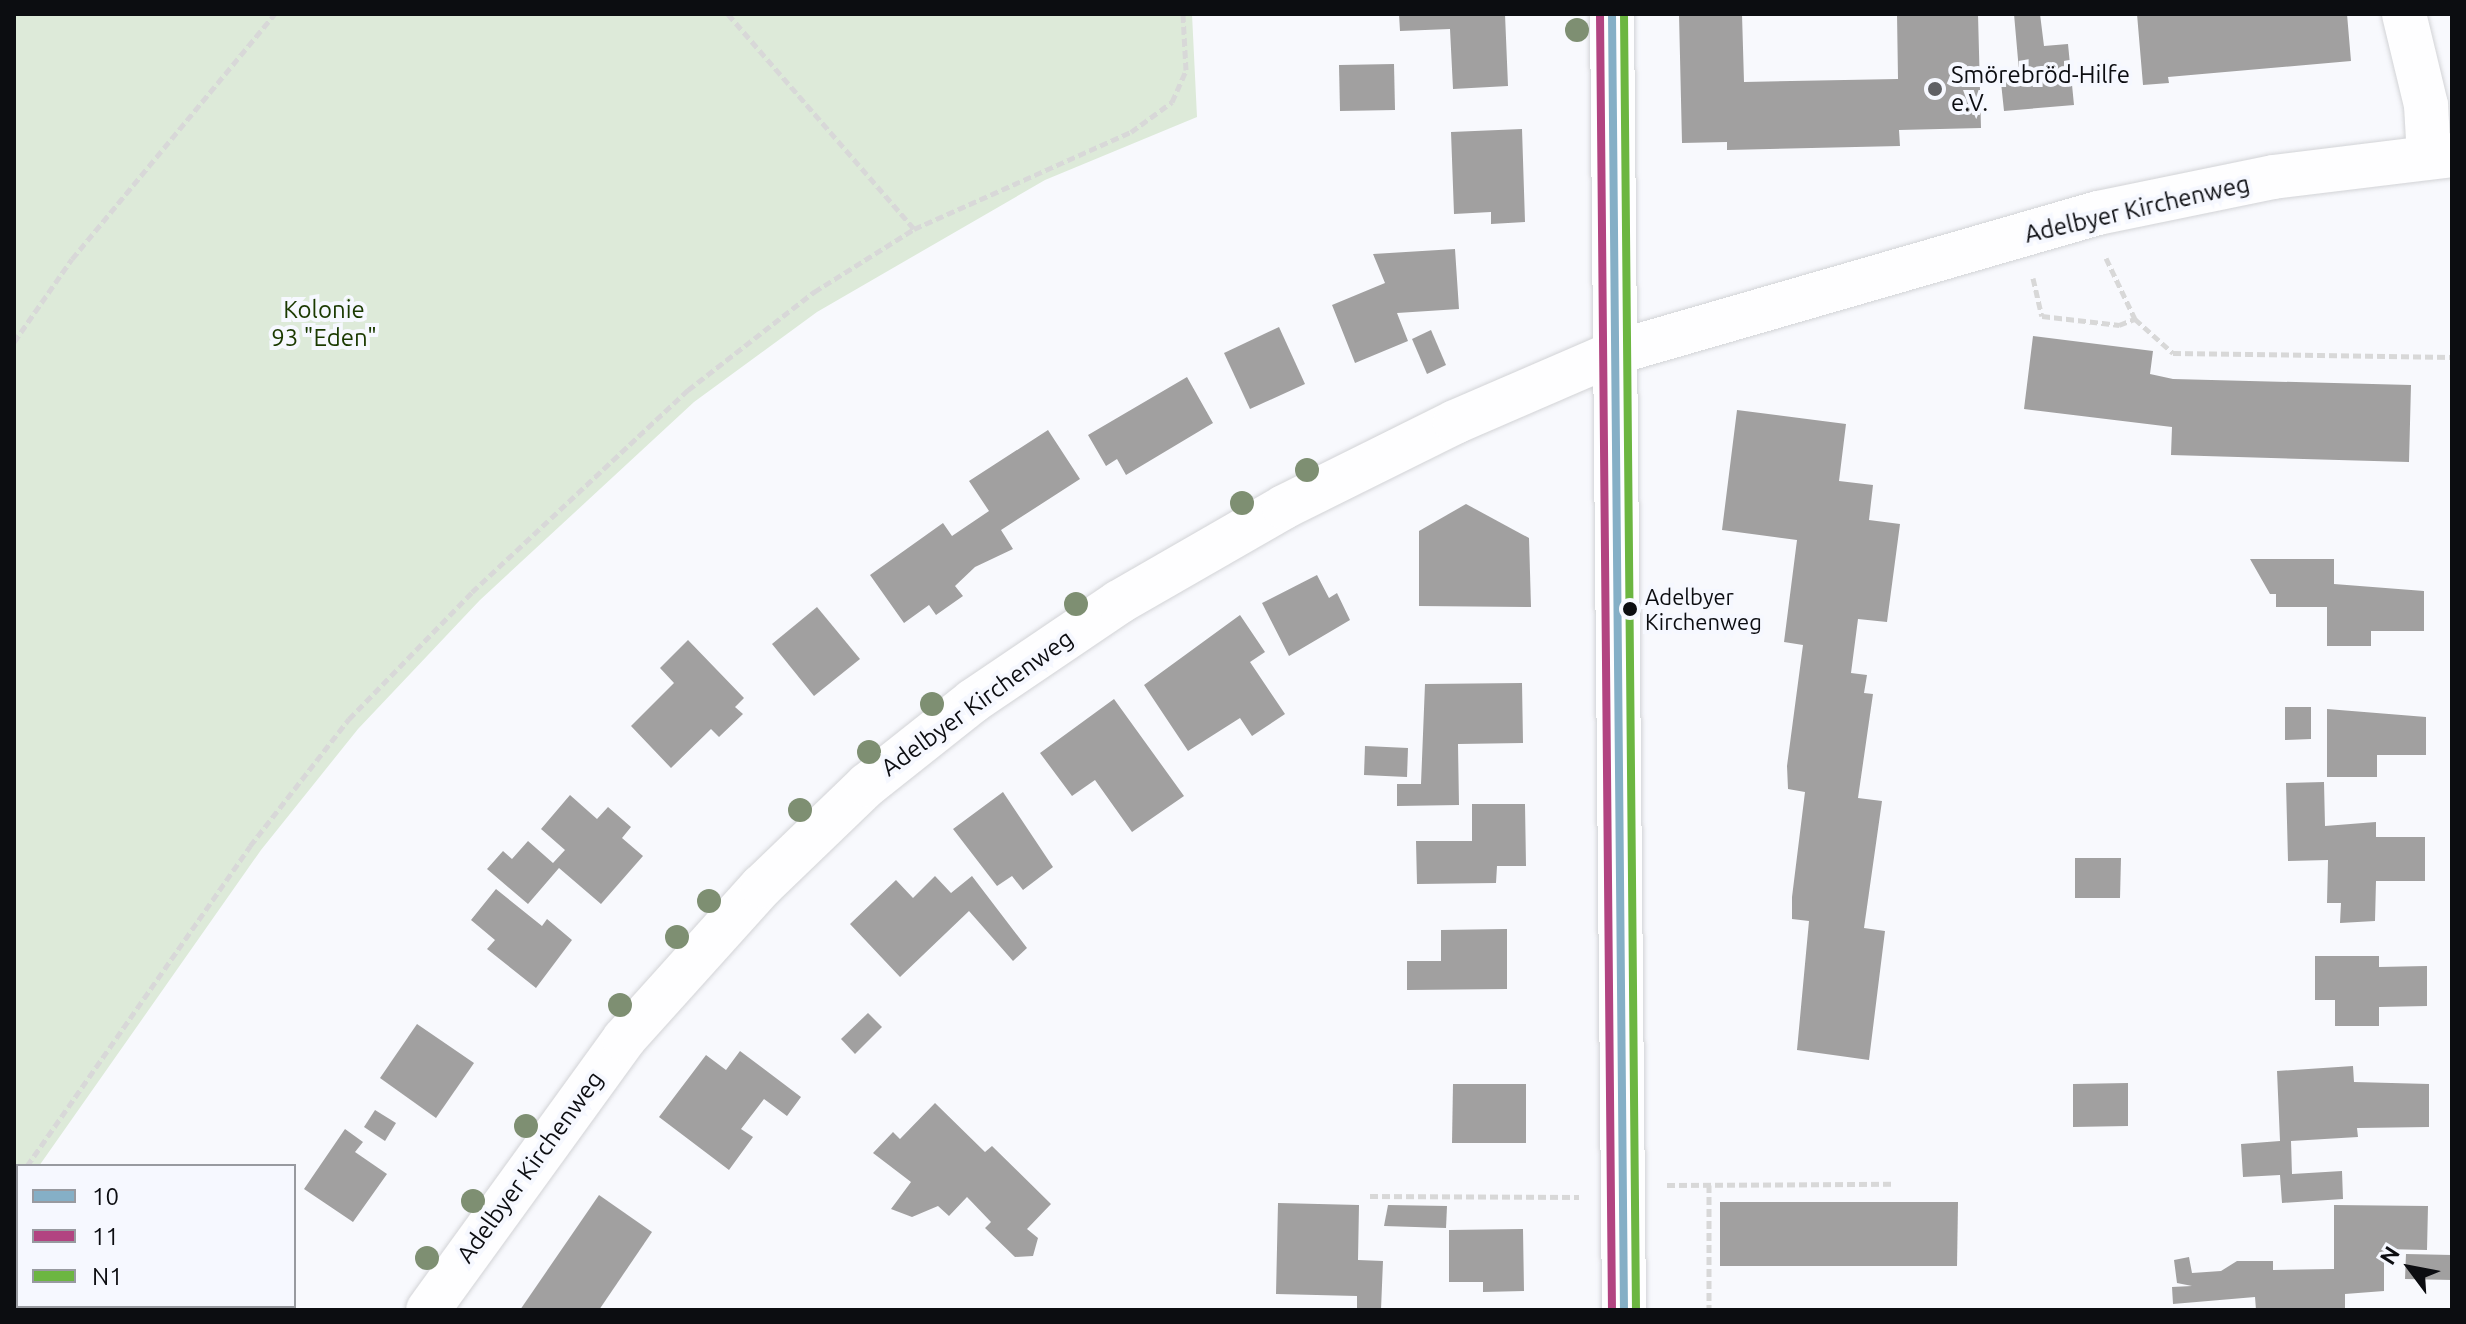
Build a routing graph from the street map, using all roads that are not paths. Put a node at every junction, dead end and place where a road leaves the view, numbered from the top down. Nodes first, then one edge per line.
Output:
1 (1612, 14) edge
2 (2404, 14) edge
3 (2441, 156) edge
4 (1617, 352) junction
5 (428, 1310) edge
6 (1624, 1310) edge

1 - 4 street
2 - 3 street
3 - 4 street, Adelbyer Kirchenweg
4 - 5 street, Adelbyer Kirchenweg
4 - 6 street

